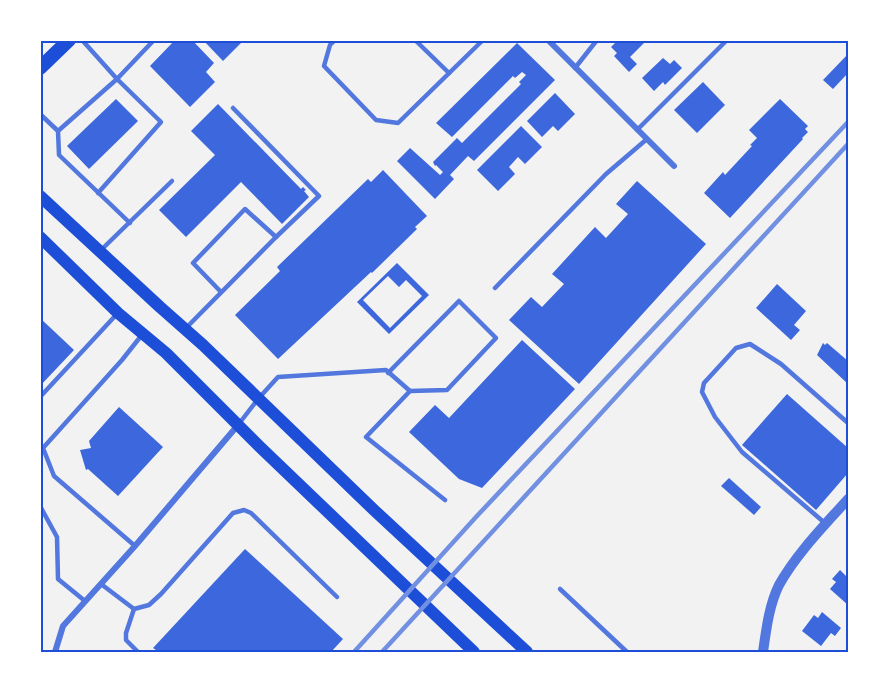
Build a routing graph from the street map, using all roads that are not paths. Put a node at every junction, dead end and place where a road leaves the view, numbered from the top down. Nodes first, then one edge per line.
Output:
1 (69, 40) edge
2 (82, 40) edge
3 (154, 40) edge
4 (335, 40) edge
5 (415, 40) edge
6 (483, 40) edge
7 (548, 40) edge
8 (597, 40) edge
9 (727, 40) edge
10 (40, 68) edge
11 (575, 68) junction
12 (449, 73) junction
13 (117, 79) junction
14 (233, 108) dead end
15 (40, 114) edge
16 (637, 130) junction
17 (57, 131) junction
18 (647, 139) junction
19 (674, 166) dead end
20 (172, 181) dead end
21 (98, 193) junction
22 (40, 196) edge
23 (130, 223) junction
24 (40, 237) edge
25 (276, 237) junction
26 (100, 251) junction
27 (495, 288) dead end
28 (221, 292) junction
29 (118, 313) junction
30 (185, 329) junction
31 (143, 333) junction
32 (388, 373) junction
33 (410, 391) junction
34 (40, 397) edge
35 (258, 399) junction
36 (849, 423) edge
37 (238, 425) junction
38 (43, 448) junction
39 (40, 454) edge
40 (849, 499) edge
41 (445, 500) dead end
42 (40, 506) edge
43 (826, 524) junction
44 (135, 546) junction
45 (101, 584) junction
46 (560, 589) dead end
47 (337, 597) dead end
48 (85, 601) junction
49 (134, 609) junction
50 (55, 652) edge
51 (138, 652) edge
52 (474, 652) edge
53 (527, 652) edge
54 (627, 652) edge
55 (763, 652) edge

1 - 10 main road
2 - 13 lane
3 - 13 lane
4 - 12 lane
5 - 12 lane
6 - 12 lane
7 - 11 street
8 - 11 lane
9 - 16 lane
11 - 16 street
13 - 17 lane
13 - 21 lane
14 - 25 lane
15 - 17 lane
16 - 18 street
17 - 21 lane
18 - 19 street
18 - 27 lane
20 - 23 lane
21 - 23 lane
22 - 26 main road
23 - 26 lane
24 - 29 main road
25 - 28 lane
25 - 28 lane
26 - 30 main road
28 - 30 lane
29 - 31 main road
29 - 34 lane
30 - 35 main road
31 - 37 main road
31 - 38 lane
32 - 33 lane
32 - 33 lane
32 - 35 lane
33 - 41 lane
35 - 37 lane
35 - 53 main road
36 - 43 lane
37 - 44 street
37 - 52 main road
38 - 39 lane
38 - 44 lane
40 - 43 street
42 - 48 lane
43 - 55 street
44 - 45 street
45 - 48 street
45 - 49 lane
46 - 54 lane
47 - 49 lane
48 - 50 street
49 - 51 lane

